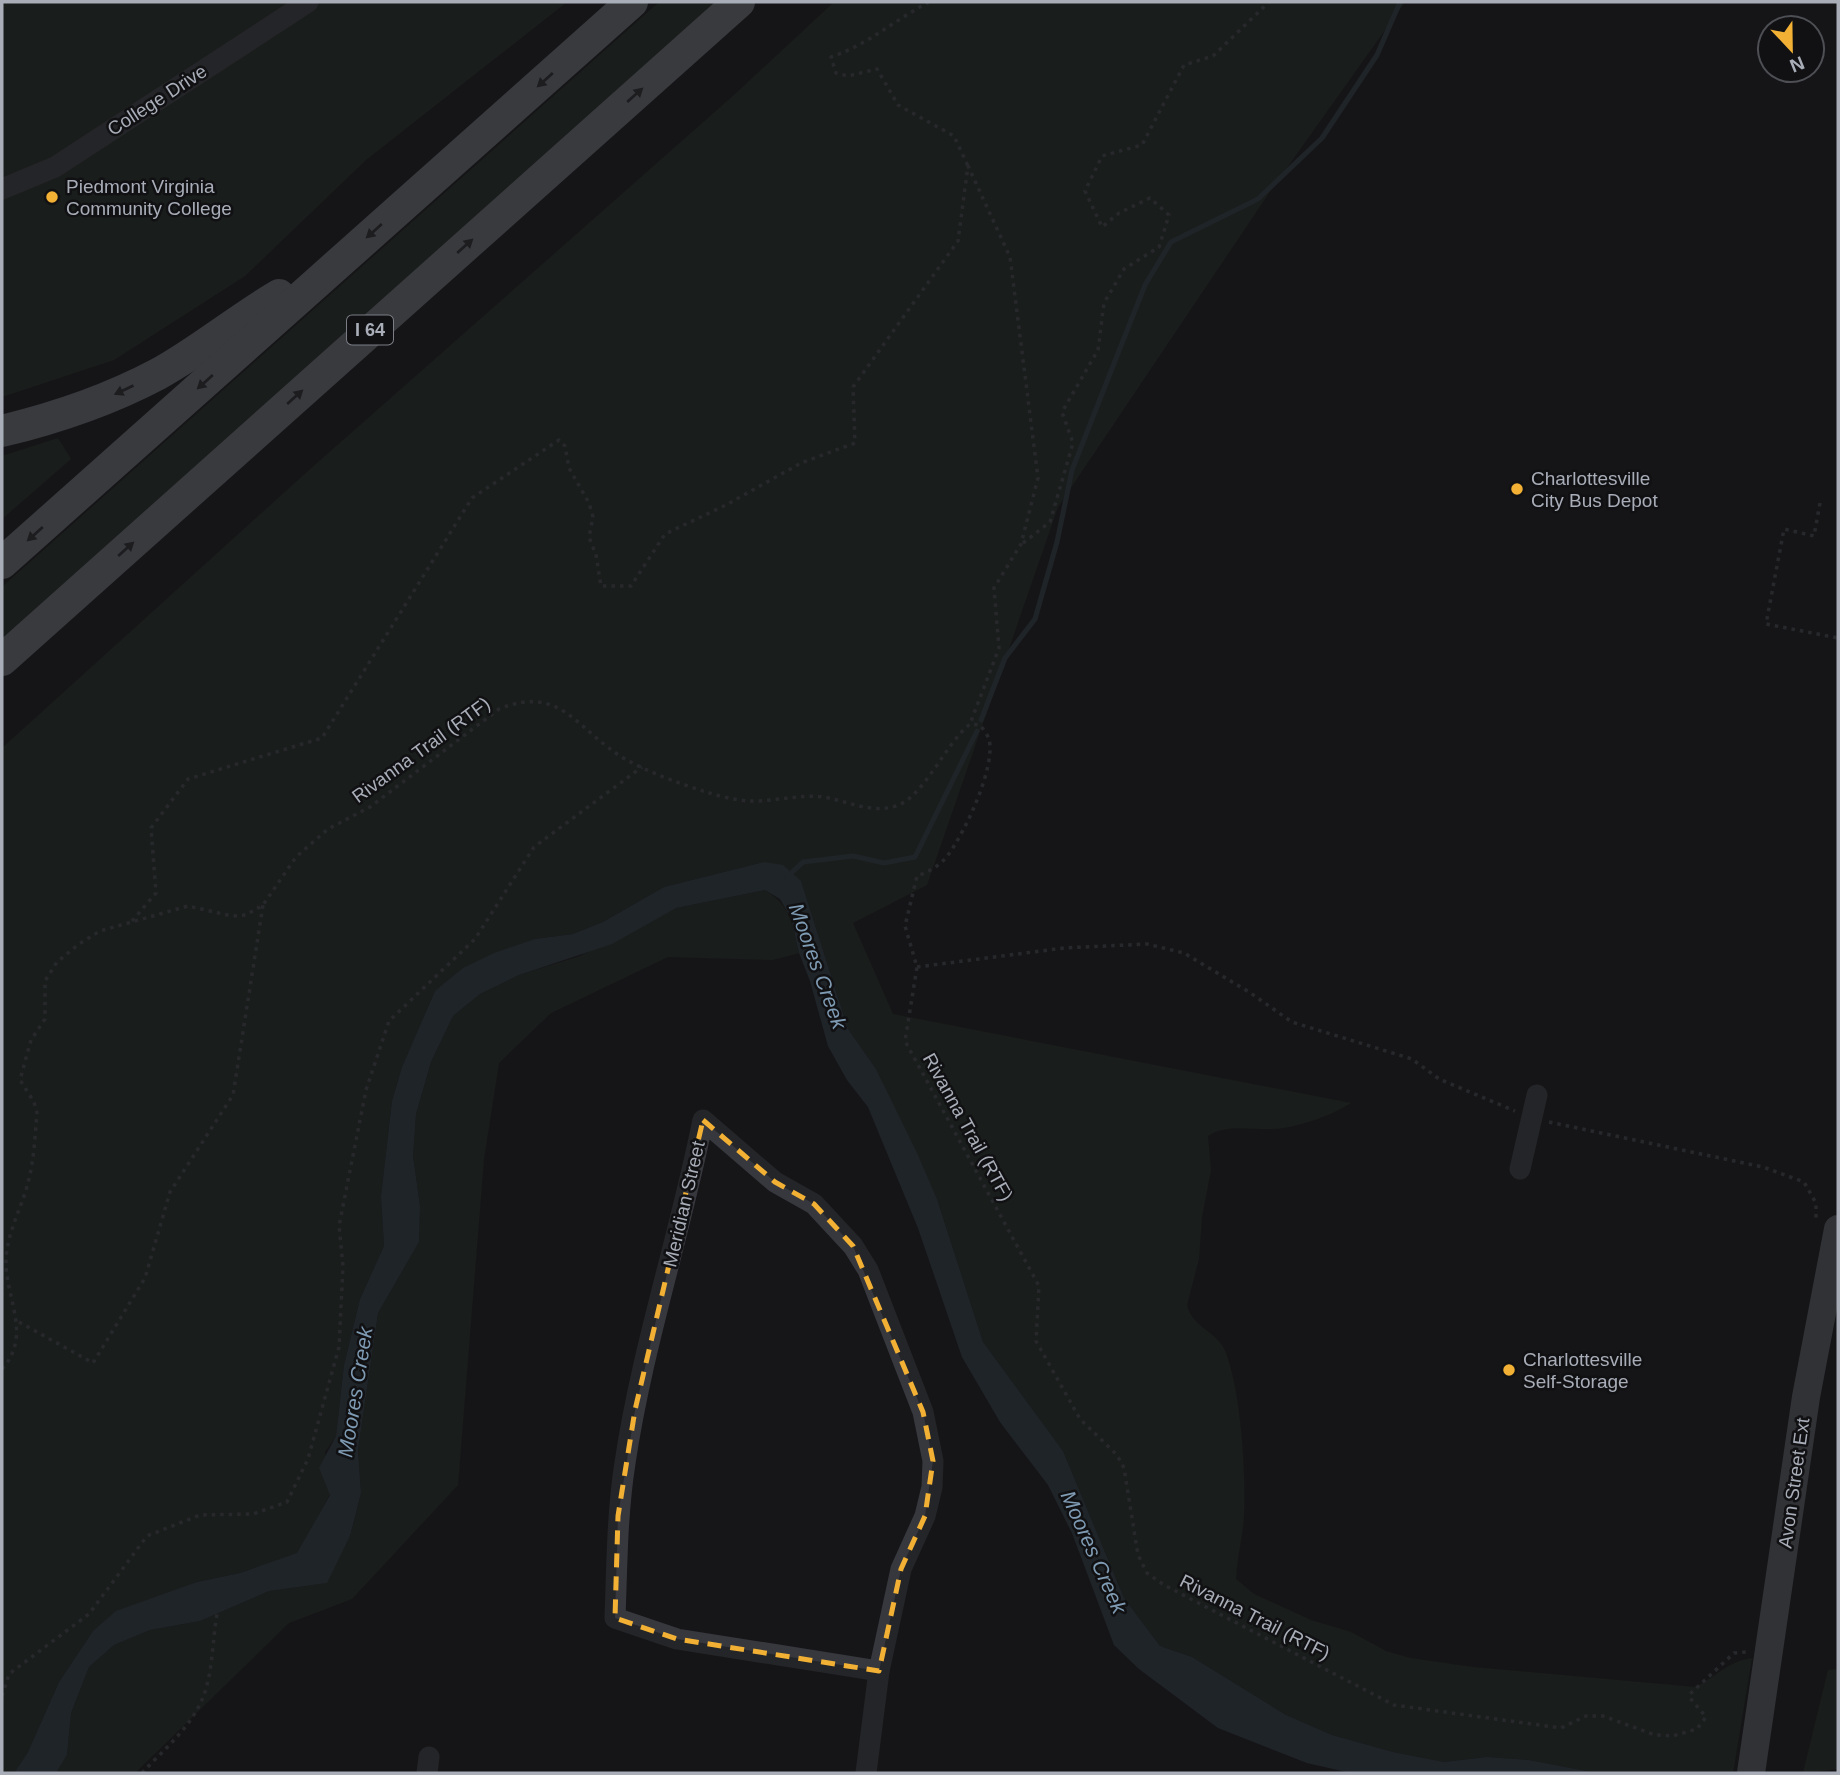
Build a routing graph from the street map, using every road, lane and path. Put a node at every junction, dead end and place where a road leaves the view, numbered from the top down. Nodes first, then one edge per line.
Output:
1 (308, 2) edge
2 (632, 2) edge
3 (740, 2) edge
4 (929, 2) edge
5 (1269, 2) edge
6 (968, 166) junction
7 (2, 189) edge
8 (349, 253) junction
9 (2, 431) edge
10 (1820, 503) dead end
11 (1021, 544) junction
12 (2, 563) edge
13 (85, 585) junction
14 (1838, 638) edge
15 (2, 660) edge
16 (2, 674) edge
17 (971, 724) junction
18 (642, 767) junction
19 (263, 905) junction
20 (132, 922) junction
21 (1537, 1095) dead end
22 (1520, 1169) dead end
23 (1838, 1229) edge
24 (18, 1322) junction
25 (2, 1369) edge
26 (217, 1614) dead end
27 (1756, 1653) dead end
28 (879, 1671) junction
29 (2, 1696) edge
30 (142, 1773) edge
31 (866, 1773) edge
32 (1751, 1773) edge

1 - 7 street, College Drive
2 -> 8 highway
13 -> 3 highway, I 64
4 - 6 path
5 - 11 path
6 - 11 path
6 - 20 path
8 -> 9 highway
8 -> 12 highway
10 - 14 path
11 - 17 path
13 - 15 highway, I 64
13 - 16 highway
17 - 18 path, Rivanna Trail (RTF)
17 - 27 path, Rivanna Trail (RTF)
18 - 19 path, Rivanna Trail (RTF)
18 - 29 path
19 - 20 path
19 - 24 path
20 - 24 path
21 - 22 street
23 - 32 main road, Avon Street Ext
24 - 25 path
26 - 30 path
28 - 28 street, Meridian Street
28 - 31 street, Meridian Street

